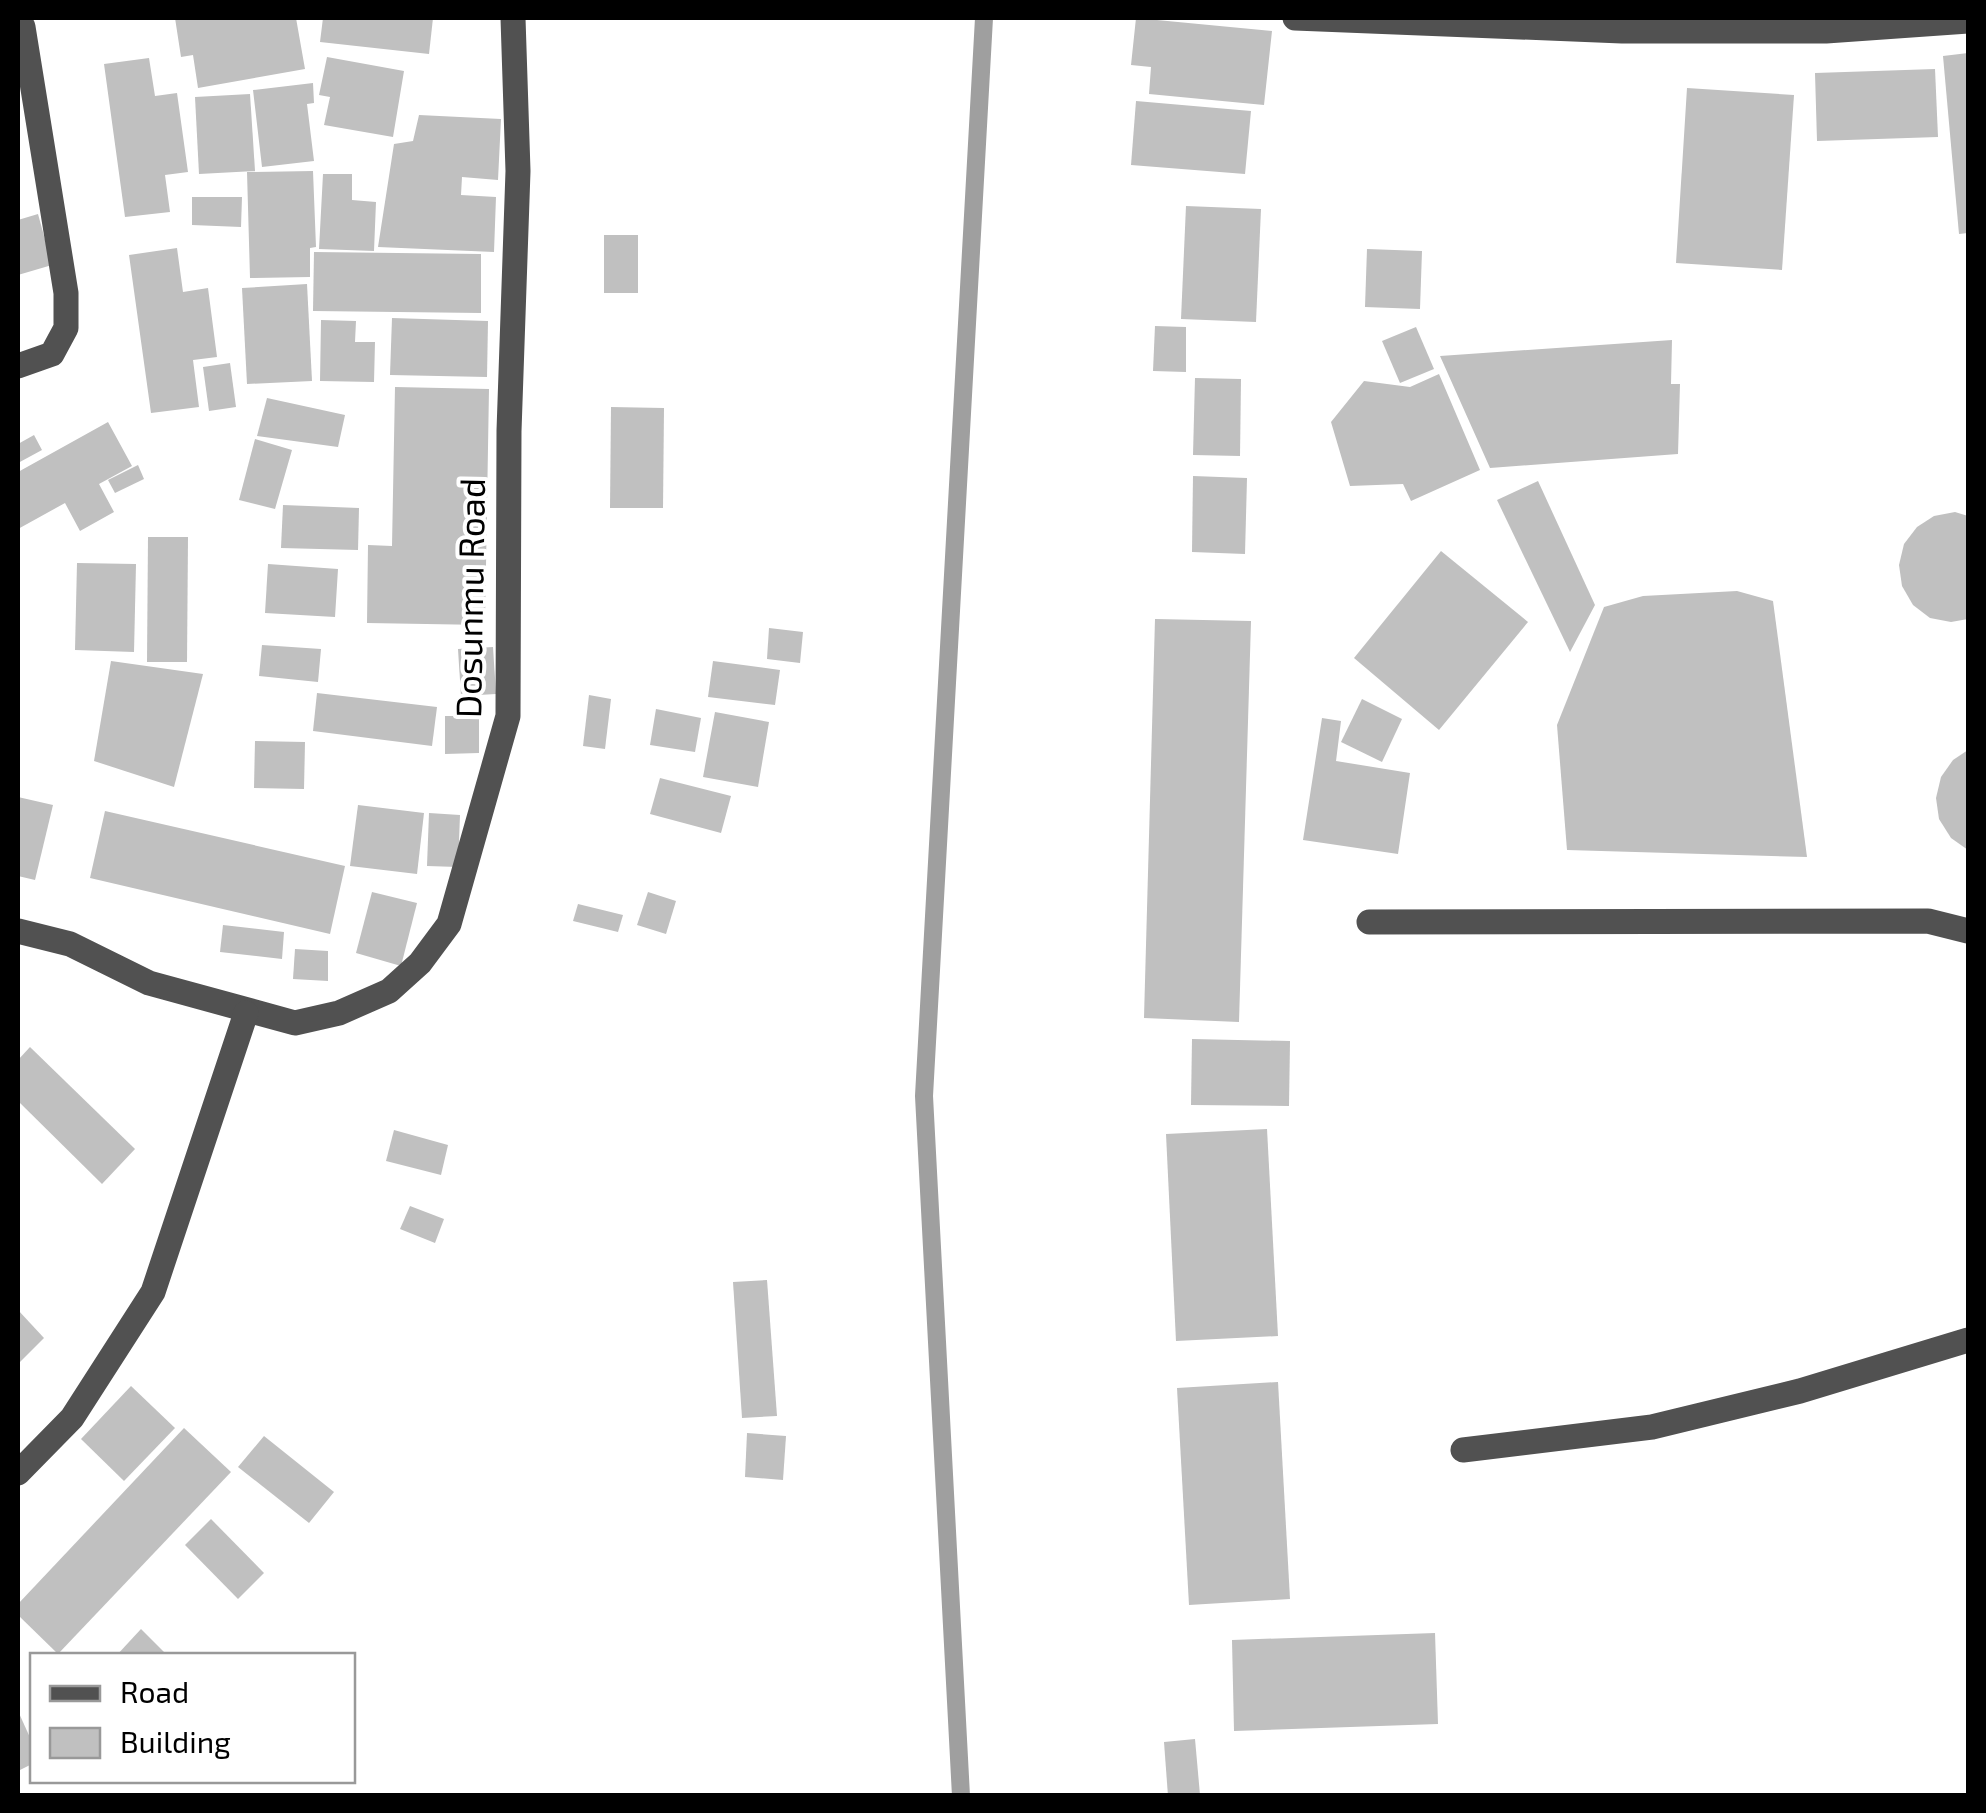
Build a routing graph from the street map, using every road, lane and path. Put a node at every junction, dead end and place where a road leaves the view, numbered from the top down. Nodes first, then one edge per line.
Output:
1 (513, 18) edge
2 (1294, 18) edge
3 (1968, 21) edge
4 (24, 24) edge
5 (18, 366) edge
6 (1368, 922) dead end
7 (18, 931) edge
8 (1968, 931) edge
9 (246, 1013) junction
10 (1968, 1340) edge
11 (1463, 1450) dead end
12 (18, 1474) edge

1 - 9 street, Dosunmu Road
2 - 3 street
4 - 5 street
6 - 8 street
7 - 9 street, Dosunmu Road
9 - 12 street
10 - 11 street

